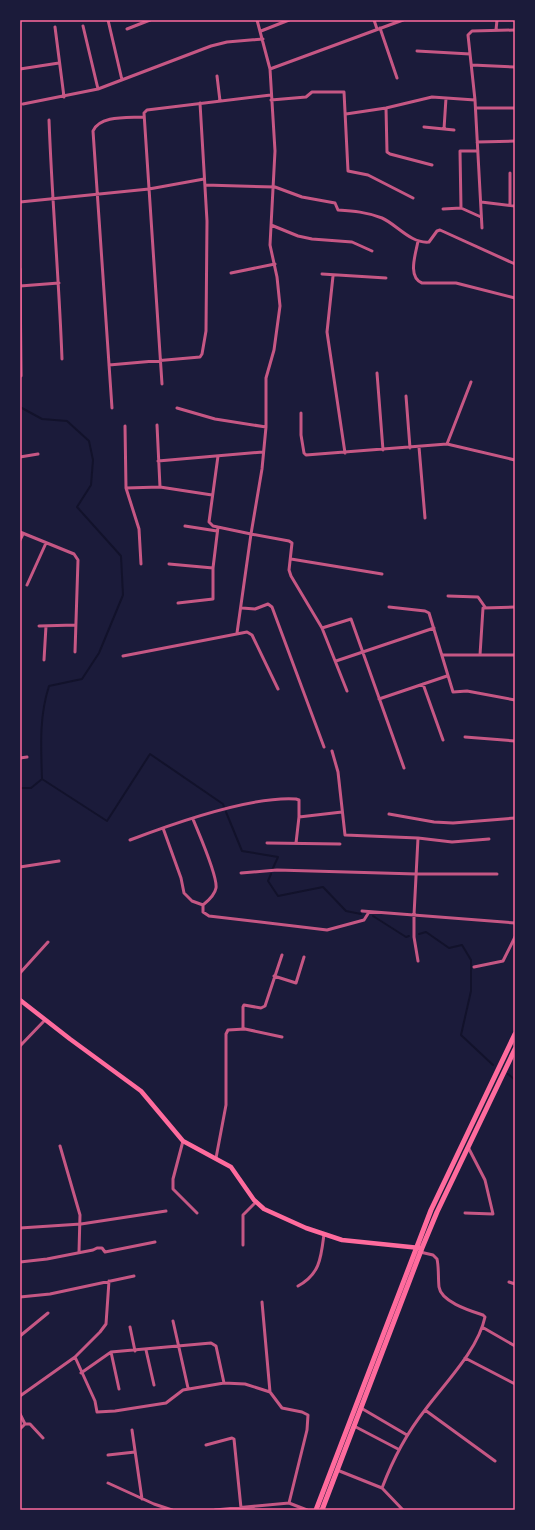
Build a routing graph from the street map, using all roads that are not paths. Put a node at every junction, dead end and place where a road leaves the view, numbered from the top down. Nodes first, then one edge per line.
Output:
1 (108, 20) edge
2 (150, 20) edge
3 (257, 20) edge
4 (289, 20) edge
5 (374, 20) edge
6 (403, 20) edge
7 (497, 20) edge
8 (83, 26) dead end
9 (55, 28) dead end
10 (379, 28) junction
11 (127, 29) dead end
12 (496, 30) junction
13 (515, 30) edge
14 (261, 31) junction
15 (263, 39) junction
16 (417, 51) dead end
17 (470, 54) junction
18 (59, 62) junction
19 (472, 65) junction
20 (515, 67) edge
21 (20, 68) edge
22 (270, 69) junction
23 (217, 76) dead end
24 (397, 78) dead end
25 (122, 80) junction
26 (98, 89) junction
27 (64, 96) junction
28 (271, 96) junction
29 (446, 98) junction
30 (271, 100) junction
31 (475, 100) junction
32 (220, 101) junction
33 (200, 103) junction
34 (23, 104) dead end
35 (386, 108) junction
36 (476, 108) junction
37 (515, 108) edge
38 (346, 114) junction
39 (143, 116) junction
40 (49, 120) dead end
41 (424, 127) dead end
42 (444, 129) junction
43 (454, 130) dead end
44 (515, 141) edge
45 (477, 142) junction
46 (478, 151) junction
47 (432, 165) dead end
48 (510, 173) dead end
49 (204, 179) junction
50 (205, 185) junction
51 (275, 187) junction
52 (149, 189) junction
53 (97, 195) junction
54 (413, 198) dead end
55 (52, 199) junction
56 (20, 202) edge
57 (481, 202) junction
58 (510, 205) junction
59 (515, 206) edge
60 (461, 208) junction
61 (443, 210) dead end
62 (482, 217) junction
63 (271, 225) junction
64 (482, 228) dead end
65 (418, 241) junction
66 (372, 251) dead end
67 (275, 264) junction
68 (515, 264) edge
69 (20, 269) edge
70 (231, 273) dead end
71 (322, 274) dead end
72 (333, 276) junction
73 (386, 278) dead end
74 (59, 283) junction
75 (21, 286) edge
76 (515, 298) edge
77 (62, 358) dead end
78 (161, 359) junction
79 (109, 364) junction
80 (377, 373) dead end
81 (21, 376) edge
82 (471, 382) dead end
83 (162, 384) dead end
84 (406, 396) dead end
85 (112, 408) dead end
86 (177, 408) dead end
87 (301, 414) dead end
88 (157, 425) dead end
89 (124, 426) dead end
90 (266, 427) junction
91 (447, 444) junction
92 (420, 447) junction
93 (410, 448) junction
94 (383, 450) junction
95 (263, 452) junction
96 (38, 454) dead end
97 (345, 454) junction
98 (218, 456) junction
99 (20, 457) edge
100 (515, 460) edge
101 (158, 461) junction
102 (160, 487) junction
103 (126, 488) junction
104 (212, 495) junction
105 (425, 518) dead end
106 (185, 526) dead end
107 (218, 529) junction
108 (22, 533) edge
109 (251, 534) junction
110 (20, 540) edge
111 (46, 543) junction
112 (291, 559) junction
113 (141, 564) dead end
114 (169, 564) dead end
115 (213, 568) junction
116 (382, 574) dead end
117 (27, 585) dead end
118 (448, 596) dead end
119 (178, 603) dead end
120 (389, 607) dead end
121 (485, 607) junction
122 (515, 607) edge
123 (242, 608) junction
124 (75, 625) junction
125 (39, 626) dead end
126 (46, 626) junction
127 (322, 628) junction
128 (434, 628) junction
129 (237, 633) junction
130 (75, 652) dead end
131 (361, 652) junction
132 (443, 655) junction
133 (480, 655) junction
134 (123, 656) dead end
135 (515, 656) edge
136 (44, 660) dead end
137 (336, 661) junction
138 (447, 676) junction
139 (423, 684) junction
140 (278, 689) dead end
141 (347, 691) dead end
142 (379, 699) junction
143 (515, 700) edge
144 (465, 737) dead end
145 (443, 740) dead end
146 (515, 741) edge
147 (324, 747) dead end
148 (332, 752) dead end
149 (27, 757) dead end
150 (20, 758) edge
151 (404, 768) dead end
152 (342, 812) junction
153 (389, 814) dead end
154 (299, 817) junction
155 (515, 818) edge
156 (193, 819) junction
157 (163, 828) junction
158 (418, 838) junction
159 (489, 839) dead end
160 (130, 840) dead end
161 (267, 843) dead end
162 (296, 843) junction
163 (340, 844) dead end
164 (59, 862) dead end
165 (20, 867) edge
166 (241, 873) dead end
167 (416, 874) junction
168 (497, 874) dead end
169 (203, 905) junction
170 (362, 911) dead end
171 (369, 912) junction
172 (414, 915) junction
173 (515, 923) edge
174 (515, 937) edge
175 (48, 942) dead end
176 (282, 955) dead end
177 (304, 957) dead end
178 (418, 961) dead end
179 (474, 967) dead end
180 (20, 972) edge
181 (274, 976) junction
182 (20, 1000) edge
183 (45, 1020) junction
184 (243, 1029) junction
185 (515, 1034) edge
186 (282, 1037) dead end
187 (20, 1046) edge
188 (515, 1049) edge
189 (183, 1141) junction
190 (60, 1146) dead end
191 (468, 1146) junction
192 (216, 1158) junction
193 (256, 1202) junction
194 (166, 1211) dead end
195 (465, 1213) dead end
196 (197, 1214) dead end
197 (81, 1224) junction
198 (20, 1228) edge
199 (324, 1234) junction
200 (155, 1242) dead end
201 (243, 1245) dead end
202 (416, 1246) junction
203 (421, 1250) junction
204 (80, 1252) junction
205 (20, 1262) edge
206 (134, 1276) dead end
207 (109, 1281) junction
208 (509, 1282) dead end
209 (515, 1284) edge
210 (298, 1286) dead end
211 (20, 1297) edge
212 (262, 1302) dead end
213 (48, 1313) dead end
214 (173, 1321) dead end
215 (130, 1327) dead end
216 (482, 1327) junction
217 (20, 1336) edge
218 (179, 1346) junction
219 (515, 1346) edge
220 (146, 1350) junction
221 (135, 1351) junction
222 (111, 1352) junction
223 (75, 1357) junction
224 (465, 1358) junction
225 (80, 1373) junction
226 (224, 1383) junction
227 (515, 1384) edge
228 (154, 1385) dead end
229 (188, 1388) junction
230 (119, 1389) dead end
231 (270, 1392) junction
232 (20, 1396) edge
233 (361, 1408) junction
234 (425, 1410) junction
235 (20, 1414) edge
236 (25, 1424) junction
237 (354, 1426) junction
238 (20, 1429) edge
239 (132, 1430) dead end
240 (407, 1435) junction
241 (43, 1438) dead end
242 (206, 1445) dead end
243 (398, 1449) junction
244 (135, 1452) junction
245 (108, 1455) dead end
246 (495, 1461) dead end
247 (337, 1470) junction
248 (108, 1483) dead end
249 (382, 1488) junction
250 (142, 1499) junction
251 (289, 1503) junction
252 (241, 1508) junction
253 (172, 1510) edge
254 (215, 1510) edge
255 (307, 1510) edge
256 (316, 1510) edge
257 (322, 1510) edge
258 (403, 1510) edge

1 - 25 street
2 - 11 street
3 - 14 street
4 - 14 street
5 - 10 street
6 - 10 street
7 - 12 street
8 - 26 street
9 - 18 street
10 - 22 street
10 - 24 street
12 - 13 street
12 - 17 street
14 - 15 street
15 - 22 street
15 - 25 street
16 - 17 street
17 - 19 street
18 - 21 street
18 - 27 street
19 - 20 street
19 - 31 street
22 - 28 street
23 - 32 street
25 - 26 street
26 - 27 street
27 - 34 street
28 - 30 street
28 - 32 street
29 - 31 street
29 - 35 street
29 - 42 street
30 - 38 street
30 - 51 street
31 - 36 street
32 - 33 street
33 - 39 street
33 - 49 street
35 - 38 street
35 - 47 street
36 - 37 street
36 - 45 street
38 - 54 street
39 - 52 street
39 - 53 street
40 - 55 street
41 - 42 street
42 - 43 street
44 - 45 street
45 - 46 street
46 - 57 street
46 - 60 street
48 - 58 street
49 - 50 street
49 - 52 street
50 - 51 street
50 - 78 street
51 - 63 street
51 - 65 street
52 - 53 street
52 - 78 street
53 - 55 street
53 - 79 street
55 - 56 street
55 - 74 street
57 - 58 street
57 - 62 street
58 - 59 street
60 - 61 street
60 - 62 street
62 - 64 street
63 - 66 street
63 - 67 street
65 - 68 street
65 - 76 street
67 - 70 street
67 - 90 street
69 - 75 street
71 - 72 street
72 - 73 street
72 - 97 street
74 - 75 street
74 - 77 street
75 - 81 street
78 - 79 street
78 - 83 street
79 - 85 street
80 - 94 street
82 - 91 street
84 - 93 street
86 - 90 street
87 - 97 street
88 - 101 street
89 - 103 street
90 - 95 street
91 - 92 street
91 - 100 street
92 - 93 street
92 - 105 street
93 - 94 street
94 - 97 street
95 - 98 street
95 - 109 street
96 - 99 street
98 - 101 street
98 - 104 street
101 - 102 street
102 - 103 street
102 - 104 street
103 - 113 street
104 - 107 street
106 - 107 street
107 - 109 street
107 - 115 street
108 - 110 street
108 - 111 street
109 - 112 street
109 - 123 street
111 - 117 street
111 - 124 street
112 - 116 street
112 - 127 street
114 - 115 street
115 - 119 street
118 - 121 street
120 - 128 street
121 - 122 street
121 - 133 street
123 - 129 street
123 - 147 street
124 - 126 street
124 - 130 street
125 - 126 street
126 - 136 street
127 - 131 street
127 - 137 street
128 - 131 street
128 - 132 street
129 - 134 street
129 - 140 street
131 - 137 street
131 - 142 street
132 - 133 street
132 - 138 street
133 - 135 street
137 - 141 street
138 - 139 street
138 - 143 street
139 - 142 street
139 - 145 street
142 - 151 street
144 - 146 street
148 - 152 street
149 - 150 street
152 - 154 street
152 - 158 street
153 - 155 street
154 - 156 street
154 - 162 street
156 - 157 street
156 - 169 street
157 - 160 street
157 - 169 street
158 - 159 street
158 - 167 street
161 - 162 street
162 - 163 street
164 - 165 street
166 - 167 street
167 - 168 street
167 - 172 street
169 - 171 street
170 - 171 street
171 - 172 street
172 - 173 street
172 - 178 street
174 - 179 street
175 - 180 street
176 - 181 street
177 - 181 street
181 - 184 street
182 - 183 main road
183 - 187 street
183 - 189 main road
184 - 186 street
184 - 192 street
185 - 202 main road
188 - 191 main road
189 - 192 main road
189 - 196 street
190 - 197 street
191 - 195 street
191 - 203 main road
192 - 193 main road
193 - 199 main road
193 - 201 street
194 - 197 street
197 - 198 street
197 - 204 street
199 - 202 main road
199 - 210 street
200 - 204 street
202 - 203 main road
202 - 256 main road
203 - 216 street
203 - 233 main road
204 - 205 street
206 - 207 street
207 - 211 street
207 - 223 street
208 - 209 street
212 - 231 street
213 - 217 street
214 - 218 street
215 - 221 street
216 - 219 street
216 - 224 street
218 - 220 street
218 - 226 street
218 - 229 street
220 - 221 street
220 - 228 street
221 - 222 street
222 - 225 street
222 - 230 street
223 - 225 street
223 - 232 street
224 - 227 street
224 - 234 street
225 - 229 street
226 - 229 street
226 - 231 street
231 - 251 street
233 - 237 main road
233 - 240 street
234 - 240 street
234 - 246 street
235 - 236 street
236 - 238 street
236 - 241 street
237 - 243 street
237 - 247 main road
239 - 244 street
240 - 243 street
242 - 252 street
243 - 249 street
244 - 245 street
244 - 250 street
247 - 249 street
247 - 257 main road
248 - 250 street
249 - 258 street
250 - 253 street
251 - 252 street
251 - 255 street
252 - 254 street

